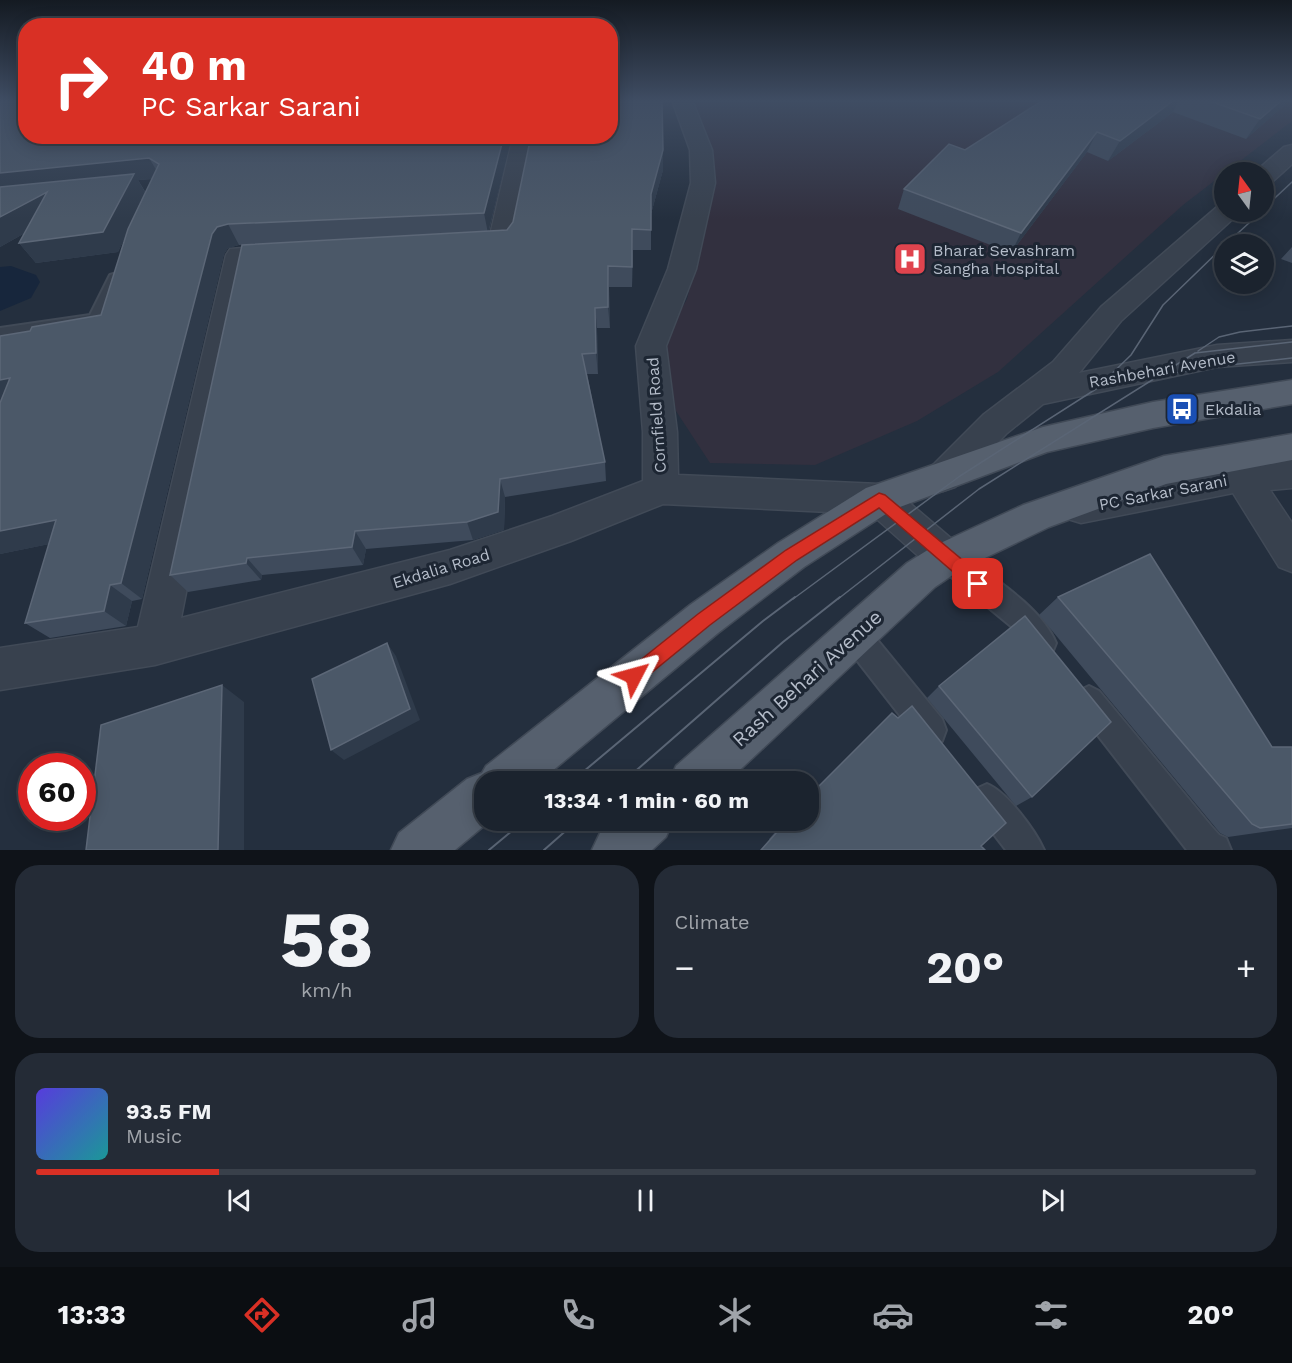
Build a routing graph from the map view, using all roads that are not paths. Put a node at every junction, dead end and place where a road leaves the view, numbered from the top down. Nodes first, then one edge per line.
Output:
1 (697, 140) edge
2 (522, 144) edge
3 (1292, 152) edge
4 (1274, 168) edge
5 (1215, 222) edge
6 (442, 245) edge
7 (310, 252) edge
8 (126, 258) edge
9 (0, 334) edge
10 (1292, 351) edge
11 (1278, 393) edge
12 (1033, 394) junction
13 (1292, 447) edge
14 (1236, 467) junction
15 (1292, 474) edge
16 (943, 477) junction
17 (660, 489) junction
18 (879, 500) junction
19 (1036, 516) joint
20 (1292, 555) edge
21 (934, 567) junction
22 (855, 635) junction
23 (155, 645) junction
24 (0, 669) edge
25 (947, 750) edge
26 (516, 771) edge
27 (704, 771) edge
28 (969, 777) edge
29 (474, 803) edge
30 (637, 831) edge
31 (416, 850) edge
32 (617, 850) edge
33 (1027, 850) edge
34 (1210, 850) edge

1 - 17 street, Cornfield Road
2 - 6 street
3 - 4 street
5 - 12 street
7 - 23 street
8 - 9 lane
10 - 12 street, Rashbehari Avenue
11 - 16 main road
12 - 16 street
13 - 14 main road
14 - 15 street, PC Sarkar Sarani
14 - 19 street, PC Sarkar Sarani
14 - 20 street
16 - 18 main road
17 - 18 street, Ekdalia Road
17 - 23 street, Ekdalia Road
18 - 21 street
18 - 26 main road
19 - 21 main road, Rash Behari Avenue
21 - 22 main road, Rash Behari Avenue
21 - 34 lane
22 - 25 lane
22 - 27 main road, Rash Behari Avenue
23 - 24 street, Ekdalia Road
28 - 33 lane
29 - 31 main road
30 - 32 main road

